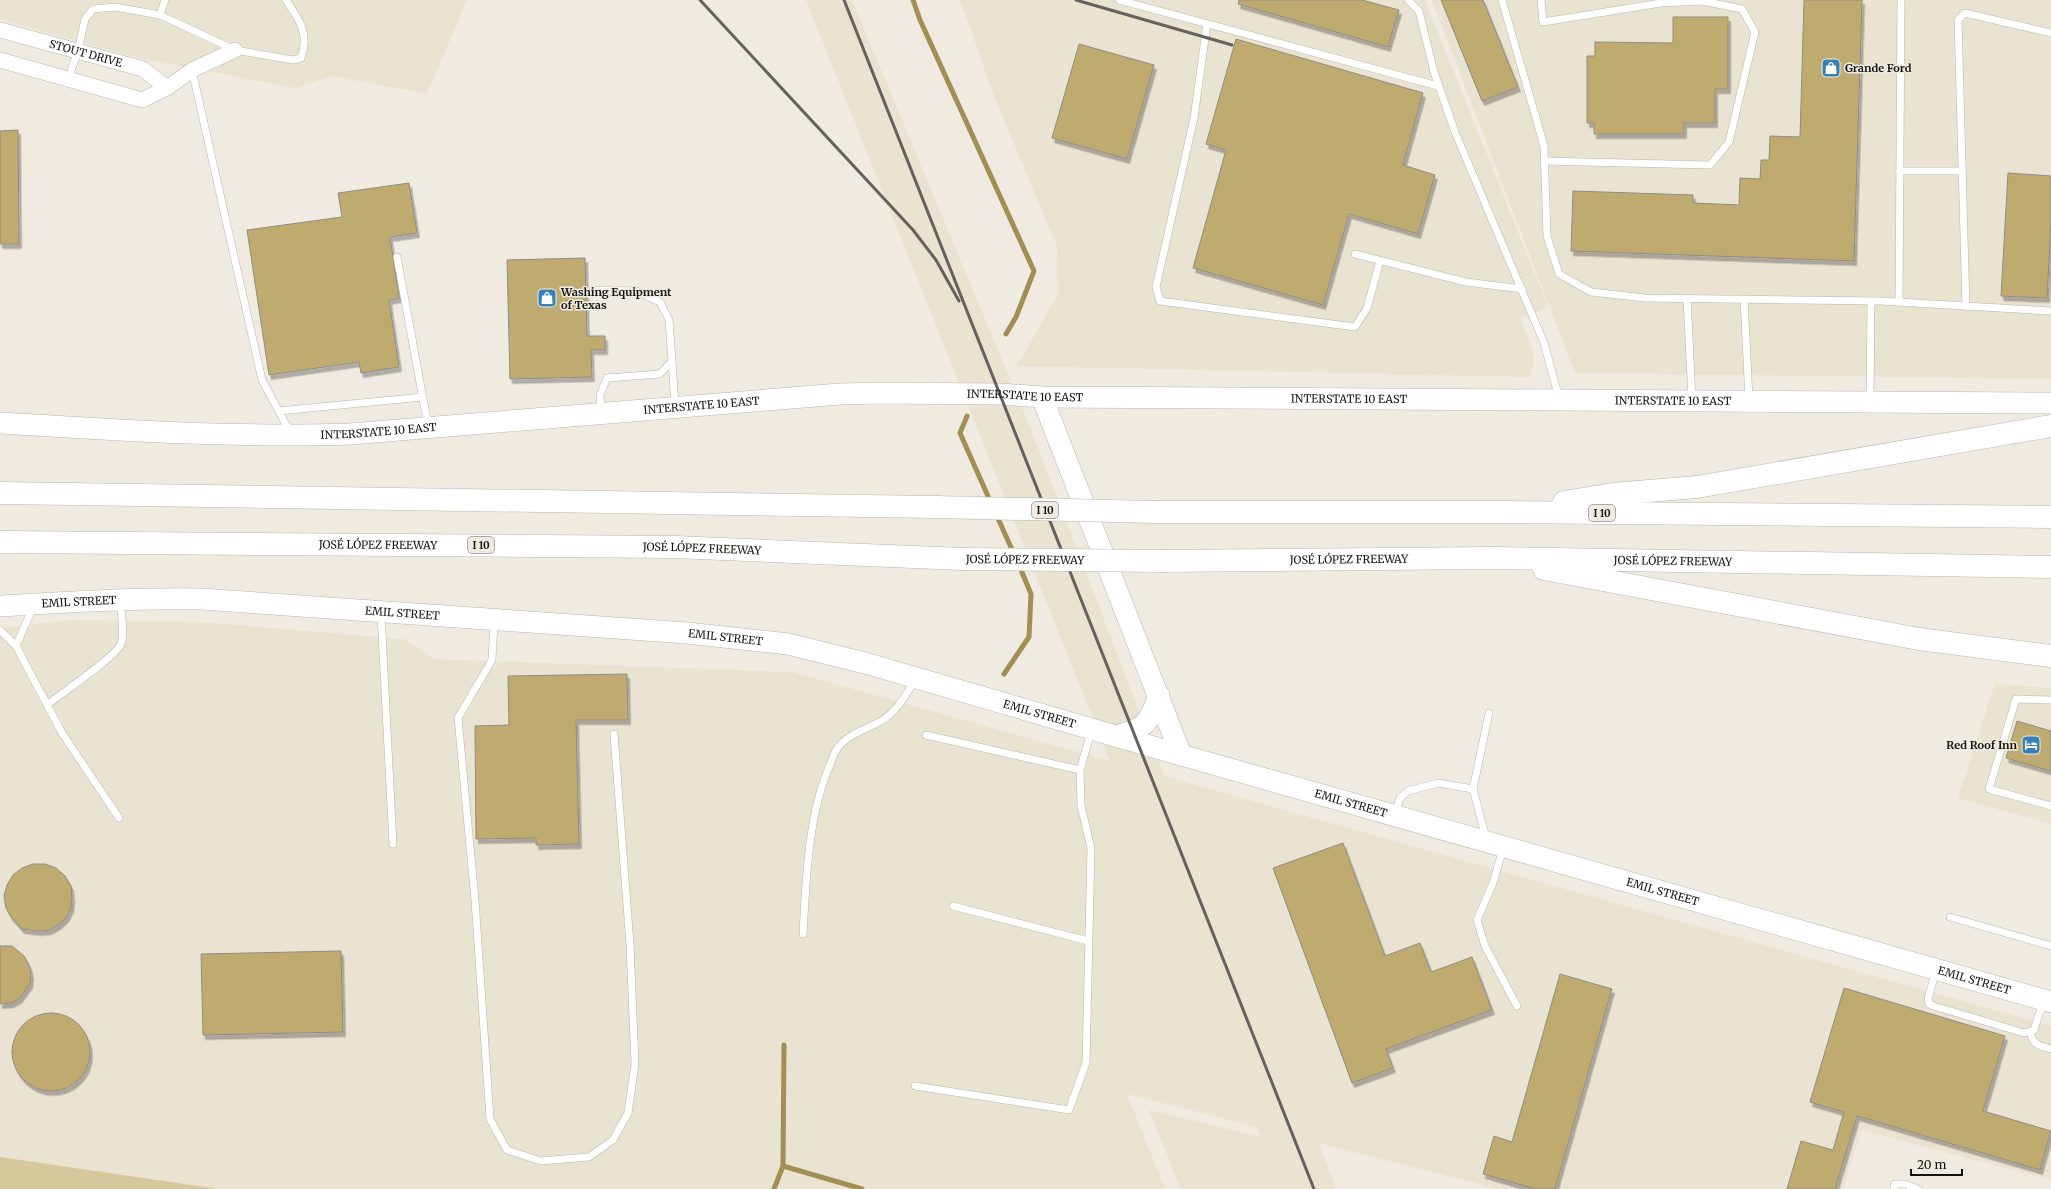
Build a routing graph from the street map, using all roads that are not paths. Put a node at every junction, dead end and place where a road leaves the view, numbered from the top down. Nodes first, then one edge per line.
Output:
1 (165, 0) edge
2 (286, 0) edge
3 (1119, 0) edge
4 (1408, 0) edge
5 (1502, 0) edge
6 (1541, 0) edge
7 (1901, 0) edge
8 (160, 15) junction
9 (1208, 24) junction
10 (0, 30) edge
11 (2051, 32) edge
12 (235, 50) junction
13 (78, 51) junction
14 (0, 60) edge
15 (192, 70) junction
16 (68, 79) junction
17 (1438, 86) junction
18 (167, 88) junction
19 (1544, 161) junction
20 (1900, 171) junction
21 (1962, 172) junction
22 (1355, 254) dead end
23 (397, 257) dead end
24 (1380, 261) junction
25 (1522, 289) junction
26 (598, 290) dead end
27 (1687, 298) junction
28 (1744, 299) junction
29 (1871, 301) junction
30 (1899, 302) junction
31 (1966, 307) junction
32 (2051, 312) edge
33 (672, 361) junction
34 (423, 398) junction
35 (1042, 398) junction
36 (1559, 400) junction
37 (1692, 401) junction
38 (1749, 401) junction
39 (1870, 402) junction
40 (2051, 403) edge
41 (675, 408) junction
42 (278, 411) junction
43 (601, 414) junction
44 (0, 423) edge
45 (2051, 426) edge
46 (429, 428) junction
47 (292, 436) junction
48 (5, 493) edge
49 (1503, 512) junction
50 (2051, 517) edge
51 (0, 542) edge
52 (1492, 558) junction
53 (2051, 566) edge
54 (120, 600) junction
55 (35, 604) junction
56 (0, 606) edge
57 (381, 612) junction
58 (494, 620) junction
59 (0, 630) edge
60 (16, 646) junction
61 (2051, 656) edge
62 (916, 678) junction
63 (1159, 695) junction
64 (2051, 700) edge
65 (46, 705) junction
66 (1489, 713) dead end
67 (1092, 729) junction
68 (614, 734) dead end
69 (926, 735) dead end
70 (1115, 736) junction
71 (1181, 755) junction
72 (1080, 770) junction
73 (1473, 789) junction
74 (2051, 806) edge
75 (1395, 816) junction
76 (119, 818) dead end
77 (394, 844) dead end
78 (1496, 845) junction
79 (953, 906) dead end
80 (1950, 917) dead end
81 (803, 934) dead end
82 (1088, 941) junction
83 (2051, 946) edge
84 (1936, 969) junction
85 (2047, 1001) edge
86 (1517, 1006) dead end
87 (2030, 1032) junction
88 (2051, 1049) edge
89 (915, 1086) dead end
90 (1894, 1189) edge
91 (1918, 1189) edge

1 - 8 lane
2 - 12 lane
3 - 9 lane
4 - 17 lane
5 - 19 lane
6 - 19 lane
7 - 20 lane
8 - 12 lane
8 - 13 lane
9 - 17 lane
9 - 24 lane
10 - 13 street, STOUT DRIVE
11 - 21 lane
12 - 15 street
13 - 16 lane
13 - 18 street, STOUT DRIVE
14 - 16 street
15 - 18 street
15 - 42 lane
16 - 18 street
17 - 25 lane
19 - 27 lane
20 - 21 lane
20 - 30 lane
21 - 31 lane
22 - 24 lane
23 - 34 lane
24 - 25 lane
25 - 36 lane
26 - 33 lane
27 - 28 lane
27 - 37 lane
28 - 29 lane
28 - 38 lane
29 - 30 lane
29 - 39 lane
30 - 31 lane
31 - 32 lane
33 - 41 lane
33 - 43 lane
34 - 42 lane
34 - 46 lane
35 - 36 main road, INTERSTATE 10 EAST
35 - 41 main road, INTERSTATE 10 EAST
35 - 63 main road
36 - 37 main road, INTERSTATE 10 EAST
37 - 38 main road, INTERSTATE 10 EAST
38 - 39 main road, INTERSTATE 10 EAST
39 - 40 main road, INTERSTATE 10 EAST
41 - 43 main road, INTERSTATE 10 EAST
42 - 47 lane
43 - 46 main road, INTERSTATE 10 EAST
44 - 47 main road, INTERSTATE 10 EAST
45 - 49 highway
46 - 47 main road, INTERSTATE 10 EAST
48 - 49 highway, I 10, bridge
49 - 50 highway, I 10
51 - 52 highway, JOSÉ LÓPEZ FREEWAY / I 10, bridge
52 - 53 highway, JOSÉ LÓPEZ FREEWAY / I 10
52 - 61 highway
54 - 55 main road, EMIL STREET
54 - 57 main road, EMIL STREET
54 - 65 lane
55 - 56 main road, EMIL STREET
55 - 60 lane
57 - 58 main road, EMIL STREET
57 - 77 lane
58 - 62 main road, EMIL STREET
58 - 68 lane
59 - 60 lane
60 - 65 lane
62 - 67 main road, EMIL STREET
62 - 81 lane
63 - 70 main road
63 - 71 main road
64 - 74 lane
65 - 76 lane
66 - 73 lane
67 - 70 main road, EMIL STREET
67 - 72 lane
69 - 72 lane
70 - 71 main road, EMIL STREET
71 - 75 main road, EMIL STREET
72 - 82 lane
73 - 75 lane
73 - 78 lane
75 - 78 main road, EMIL STREET
78 - 84 main road, EMIL STREET
78 - 86 lane
79 - 82 lane
80 - 83 lane
82 - 89 lane
84 - 85 main road, EMIL STREET
84 - 87 lane
85 - 87 lane
87 - 88 lane
90 - 91 lane

